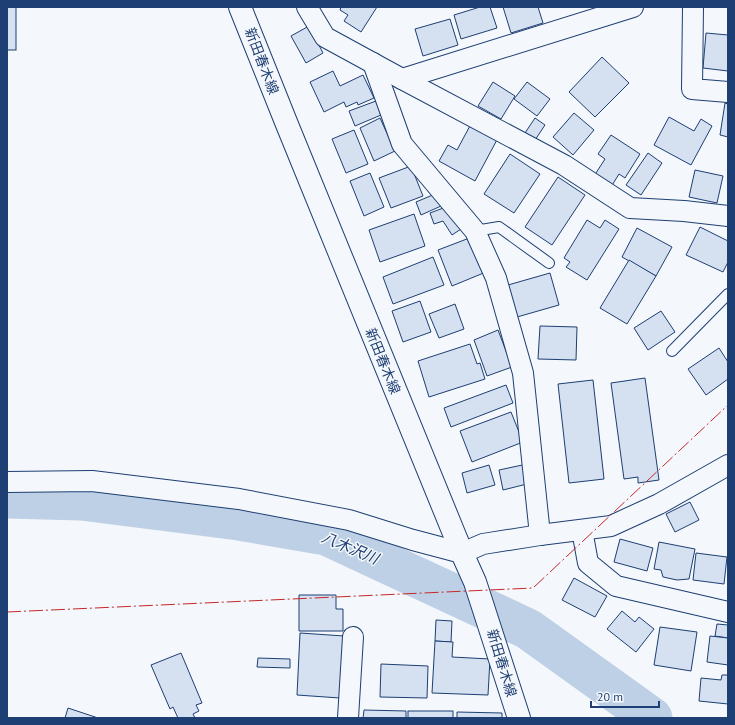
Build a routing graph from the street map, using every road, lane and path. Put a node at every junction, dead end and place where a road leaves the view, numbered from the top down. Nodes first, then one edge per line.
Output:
1 (240, 7) edge
2 (307, 7) edge
3 (633, 7) edge
4 (693, 7) edge
5 (373, 63) junction
6 (402, 79) junction
7 (728, 92) edge
8 (728, 216) edge
9 (475, 231) junction
10 (549, 263) dead end
11 (728, 294) edge
12 (672, 351) dead end
13 (728, 465) edge
14 (7, 482) edge
15 (582, 530) junction
16 (540, 534) junction
17 (462, 553) junction
18 (728, 612) edge
19 (353, 637) dead end
20 (348, 718) edge
21 (519, 718) edge

1 - 17 main road, 新田春木線
2 - 5 street
3 - 6 street
4 - 7 street
5 - 6 street
5 - 9 street
6 - 8 street
9 - 10 lane
9 - 16 street
11 - 12 lane
13 - 15 street
14 - 17 street
15 - 16 street
15 - 18 street
16 - 17 street
17 - 21 main road, 新田春木線
19 - 20 street

